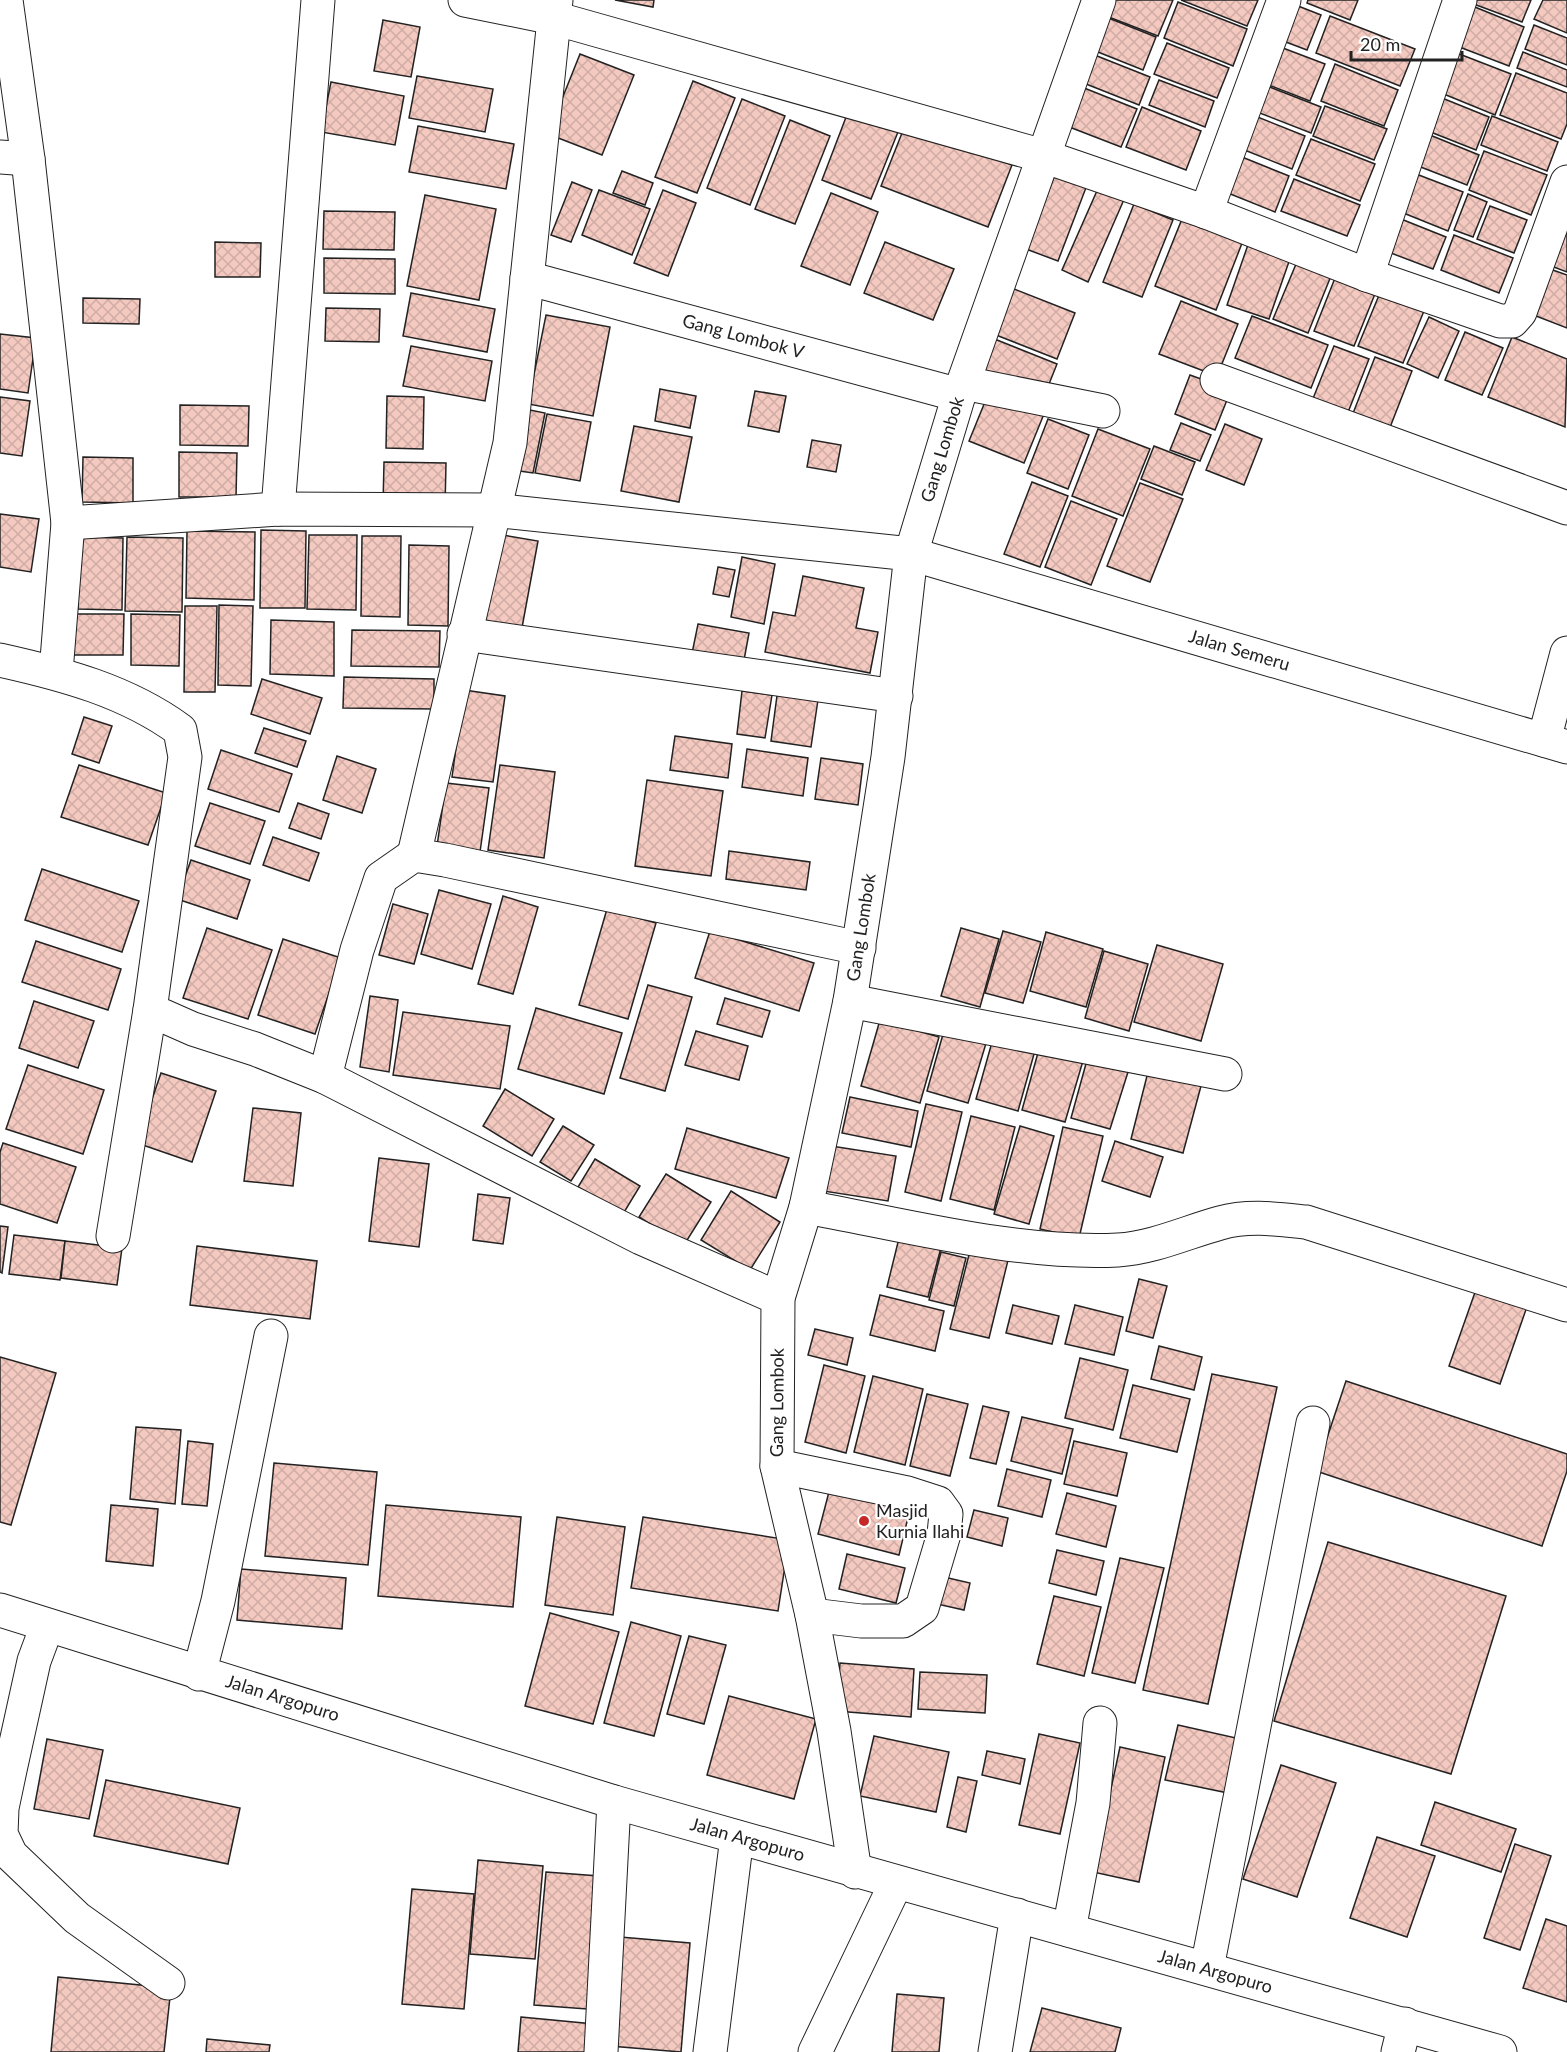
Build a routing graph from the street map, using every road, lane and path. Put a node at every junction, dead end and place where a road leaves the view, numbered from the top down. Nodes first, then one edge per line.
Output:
1 (6, 0) edge
2 (318, 0) edge
3 (465, 0) edge
4 (1099, 0) edge
5 (1284, 0) edge
6 (1460, 0) edge
7 (555, 9) edge
8 (1043, 156) junction
9 (14, 158) edge
10 (1567, 182) edge
11 (1206, 212) junction
12 (1367, 275) junction
13 (527, 278) junction
14 (1217, 380) dead end
15 (962, 389) junction
16 (1102, 411) dead end
17 (1567, 508) edge
18 (278, 509) junction
19 (492, 510) junction
20 (68, 523) junction
21 (911, 554) junction
22 (464, 634) junction
23 (1567, 653) edge
24 (0, 660) edge
25 (56, 672) junction
26 (896, 696) junction
27 (1556, 743) edge
28 (414, 855) junction
29 (859, 948) junction
30 (850, 1001) junction
31 (150, 1010) junction
32 (1225, 1074) dead end
33 (325, 1077) junction
34 (806, 1207) junction
35 (112, 1236) dead end
36 (778, 1298) junction
37 (1567, 1305) edge
38 (271, 1336) dead end
39 (1313, 1423) dead end
40 (777, 1466) junction
41 (0, 1610) edge
42 (812, 1615) junction
43 (47, 1626) junction
44 (199, 1674) junction
45 (1100, 1723) dead end
46 (614, 1802) junction
47 (737, 1837) junction
48 (855, 1872) junction
49 (896, 1883) junction
50 (1017, 1915) junction
51 (1069, 1930) junction
52 (1207, 1968) junction
53 (168, 1983) dead end
54 (1402, 2038) edge
55 (601, 2052) edge
56 (710, 2052) edge
57 (815, 2052) edge
58 (995, 2052) edge
59 (1500, 2052) edge

1 - 9 main road
2 - 18 main road
3 - 7 main road
4 - 8 main road, Gang Lombok
5 - 11 main road
6 - 12 main road
7 - 8 main road
7 - 13 main road
8 - 11 main road
8 - 15 main road, Gang Lombok
9 - 20 main road
10 - 12 main road
11 - 12 main road
13 - 15 main road, Gang Lombok V
13 - 19 main road
14 - 17 main road
15 - 16 main road, Gang Lombok V
15 - 21 main road, Gang Lombok
18 - 19 main road, Jalan Semeru
18 - 20 main road, Jalan Semeru
19 - 21 main road, Jalan Semeru
19 - 22 main road
20 - 25 main road
21 - 26 main road, Gang Lombok
21 - 27 main road, Jalan Semeru
22 - 26 main road
22 - 28 main road
23 - 27 main road
24 - 25 main road
25 - 31 main road
26 - 29 main road, Gang Lombok
28 - 29 main road
28 - 33 main road
29 - 30 main road, Gang Lombok
30 - 32 main road
30 - 34 main road, Gang Lombok
31 - 33 main road
31 - 35 main road
33 - 36 main road
34 - 36 main road, Gang Lombok
34 - 37 main road
36 - 40 main road, Gang Lombok
38 - 44 main road
39 - 52 main road
40 - 42 main road, Gang Lombok
40 - 42 main road
41 - 43 main road, Jalan Argopuro
42 - 48 main road, Gang Lombok
43 - 44 main road, Jalan Argopuro
43 - 53 main road
44 - 46 main road, Jalan Argopuro
45 - 51 main road
46 - 47 main road, Jalan Argopuro
46 - 55 main road
47 - 48 main road, Jalan Argopuro
47 - 56 main road
48 - 49 main road, Jalan Argopuro
49 - 50 main road, Jalan Argopuro
49 - 57 main road
50 - 51 main road, Jalan Argopuro
50 - 58 main road
51 - 52 main road, Jalan Argopuro
52 - 54 main road, Jalan Argopuro
54 - 59 main road, Jalan Argopuro

